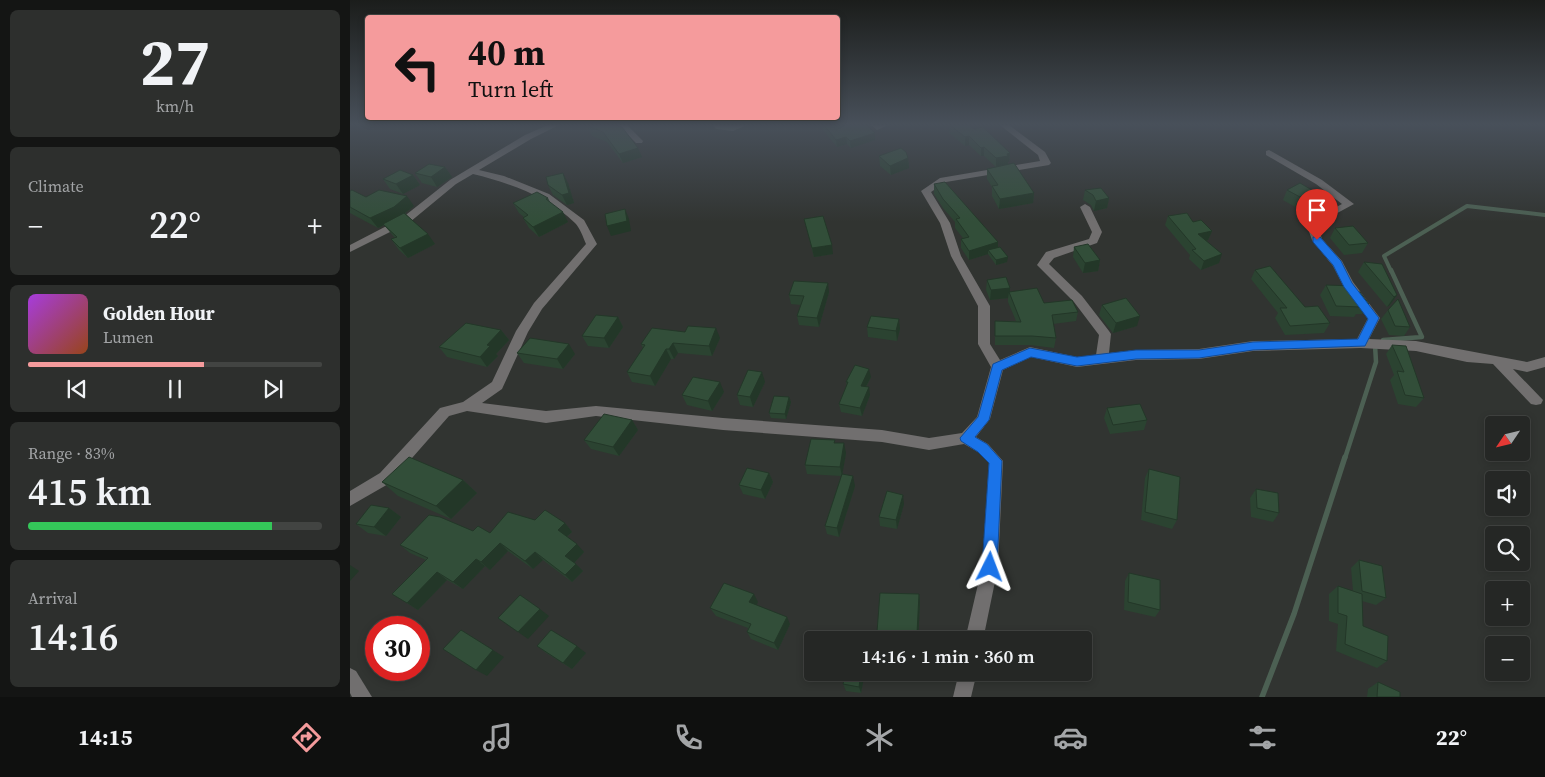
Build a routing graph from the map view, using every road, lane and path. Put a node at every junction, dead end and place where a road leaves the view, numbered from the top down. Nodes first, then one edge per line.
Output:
1 (493, 158) edge
2 (1044, 158) edge
3 (1277, 158) edge
4 (471, 171) junction
5 (1085, 207) dead end
6 (350, 250) edge
7 (1361, 343) junction
8 (1102, 358) junction
9 (1496, 360) junction
10 (1545, 362) edge
11 (997, 368) junction
12 (1536, 400) dead end
13 (466, 406) junction
14 (966, 438) junction
15 (350, 500) edge
16 (976, 631) edge
17 (350, 677) edge
18 (966, 681) edge
19 (363, 697) edge
20 (962, 697) edge

1 - 4 street
2 - 11 street
3 - 7 street
4 - 6 street
4 - 13 street
5 - 8 street
7 - 8 street
7 - 9 street
8 - 11 street
9 - 10 street
9 - 12 street
11 - 14 street
13 - 14 street
13 - 15 street
14 - 16 street
17 - 19 street
18 - 20 street

